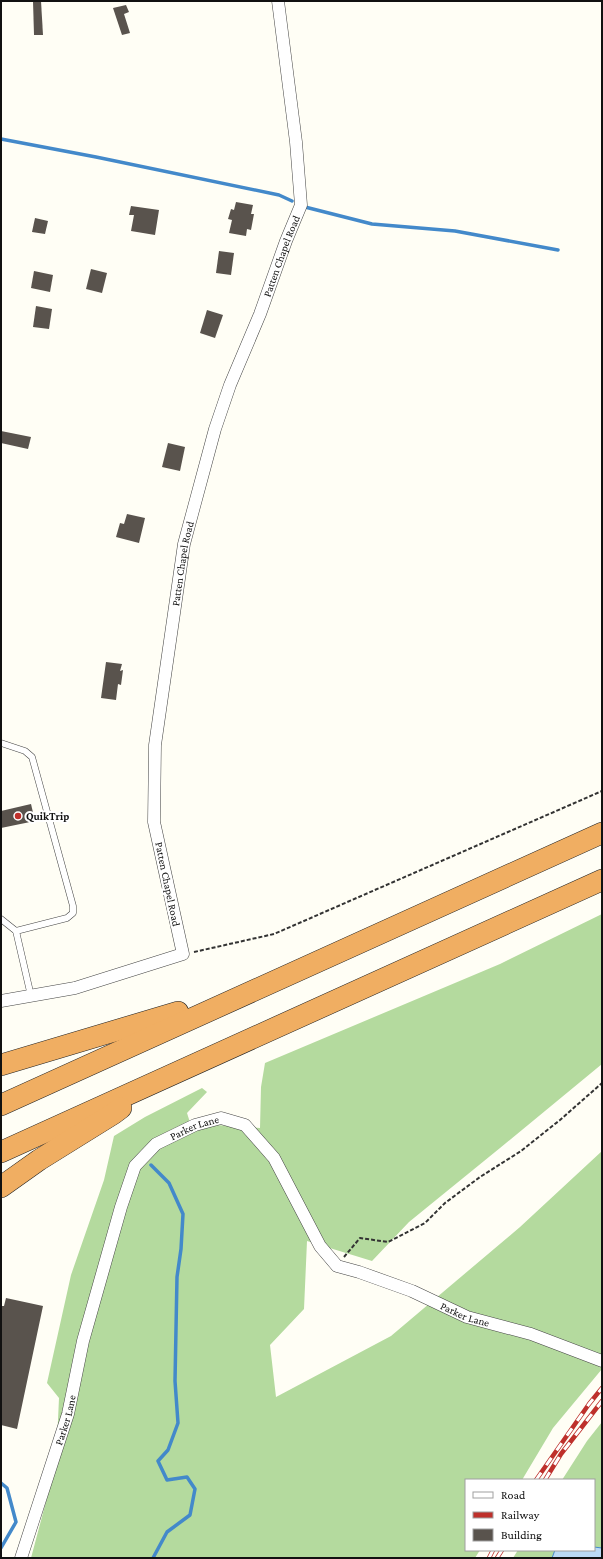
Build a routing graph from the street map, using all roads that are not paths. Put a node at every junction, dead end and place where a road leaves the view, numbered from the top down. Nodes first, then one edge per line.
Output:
1 (278, 1) edge
2 (1, 743) edge
3 (602, 833) edge
4 (602, 880) edge
5 (1, 919) edge
6 (16, 931) junction
7 (255, 990) junction
8 (31, 996) junction
9 (1, 1001) edge
10 (1, 1064) edge
11 (152, 1083) junction
12 (1, 1105) edge
13 (1, 1152) edge
14 (1, 1187) edge
15 (602, 1361) edge
16 (21, 1558) edge

1 - 8 street, Patten Chapel Road
2 - 6 lane
3 - 7 highway
4 - 11 highway
5 - 6 lane
6 - 8 lane
7 - 10 highway
7 - 12 highway
8 - 9 street
11 - 13 highway
11 - 14 highway
15 - 16 street, Parker Lane

